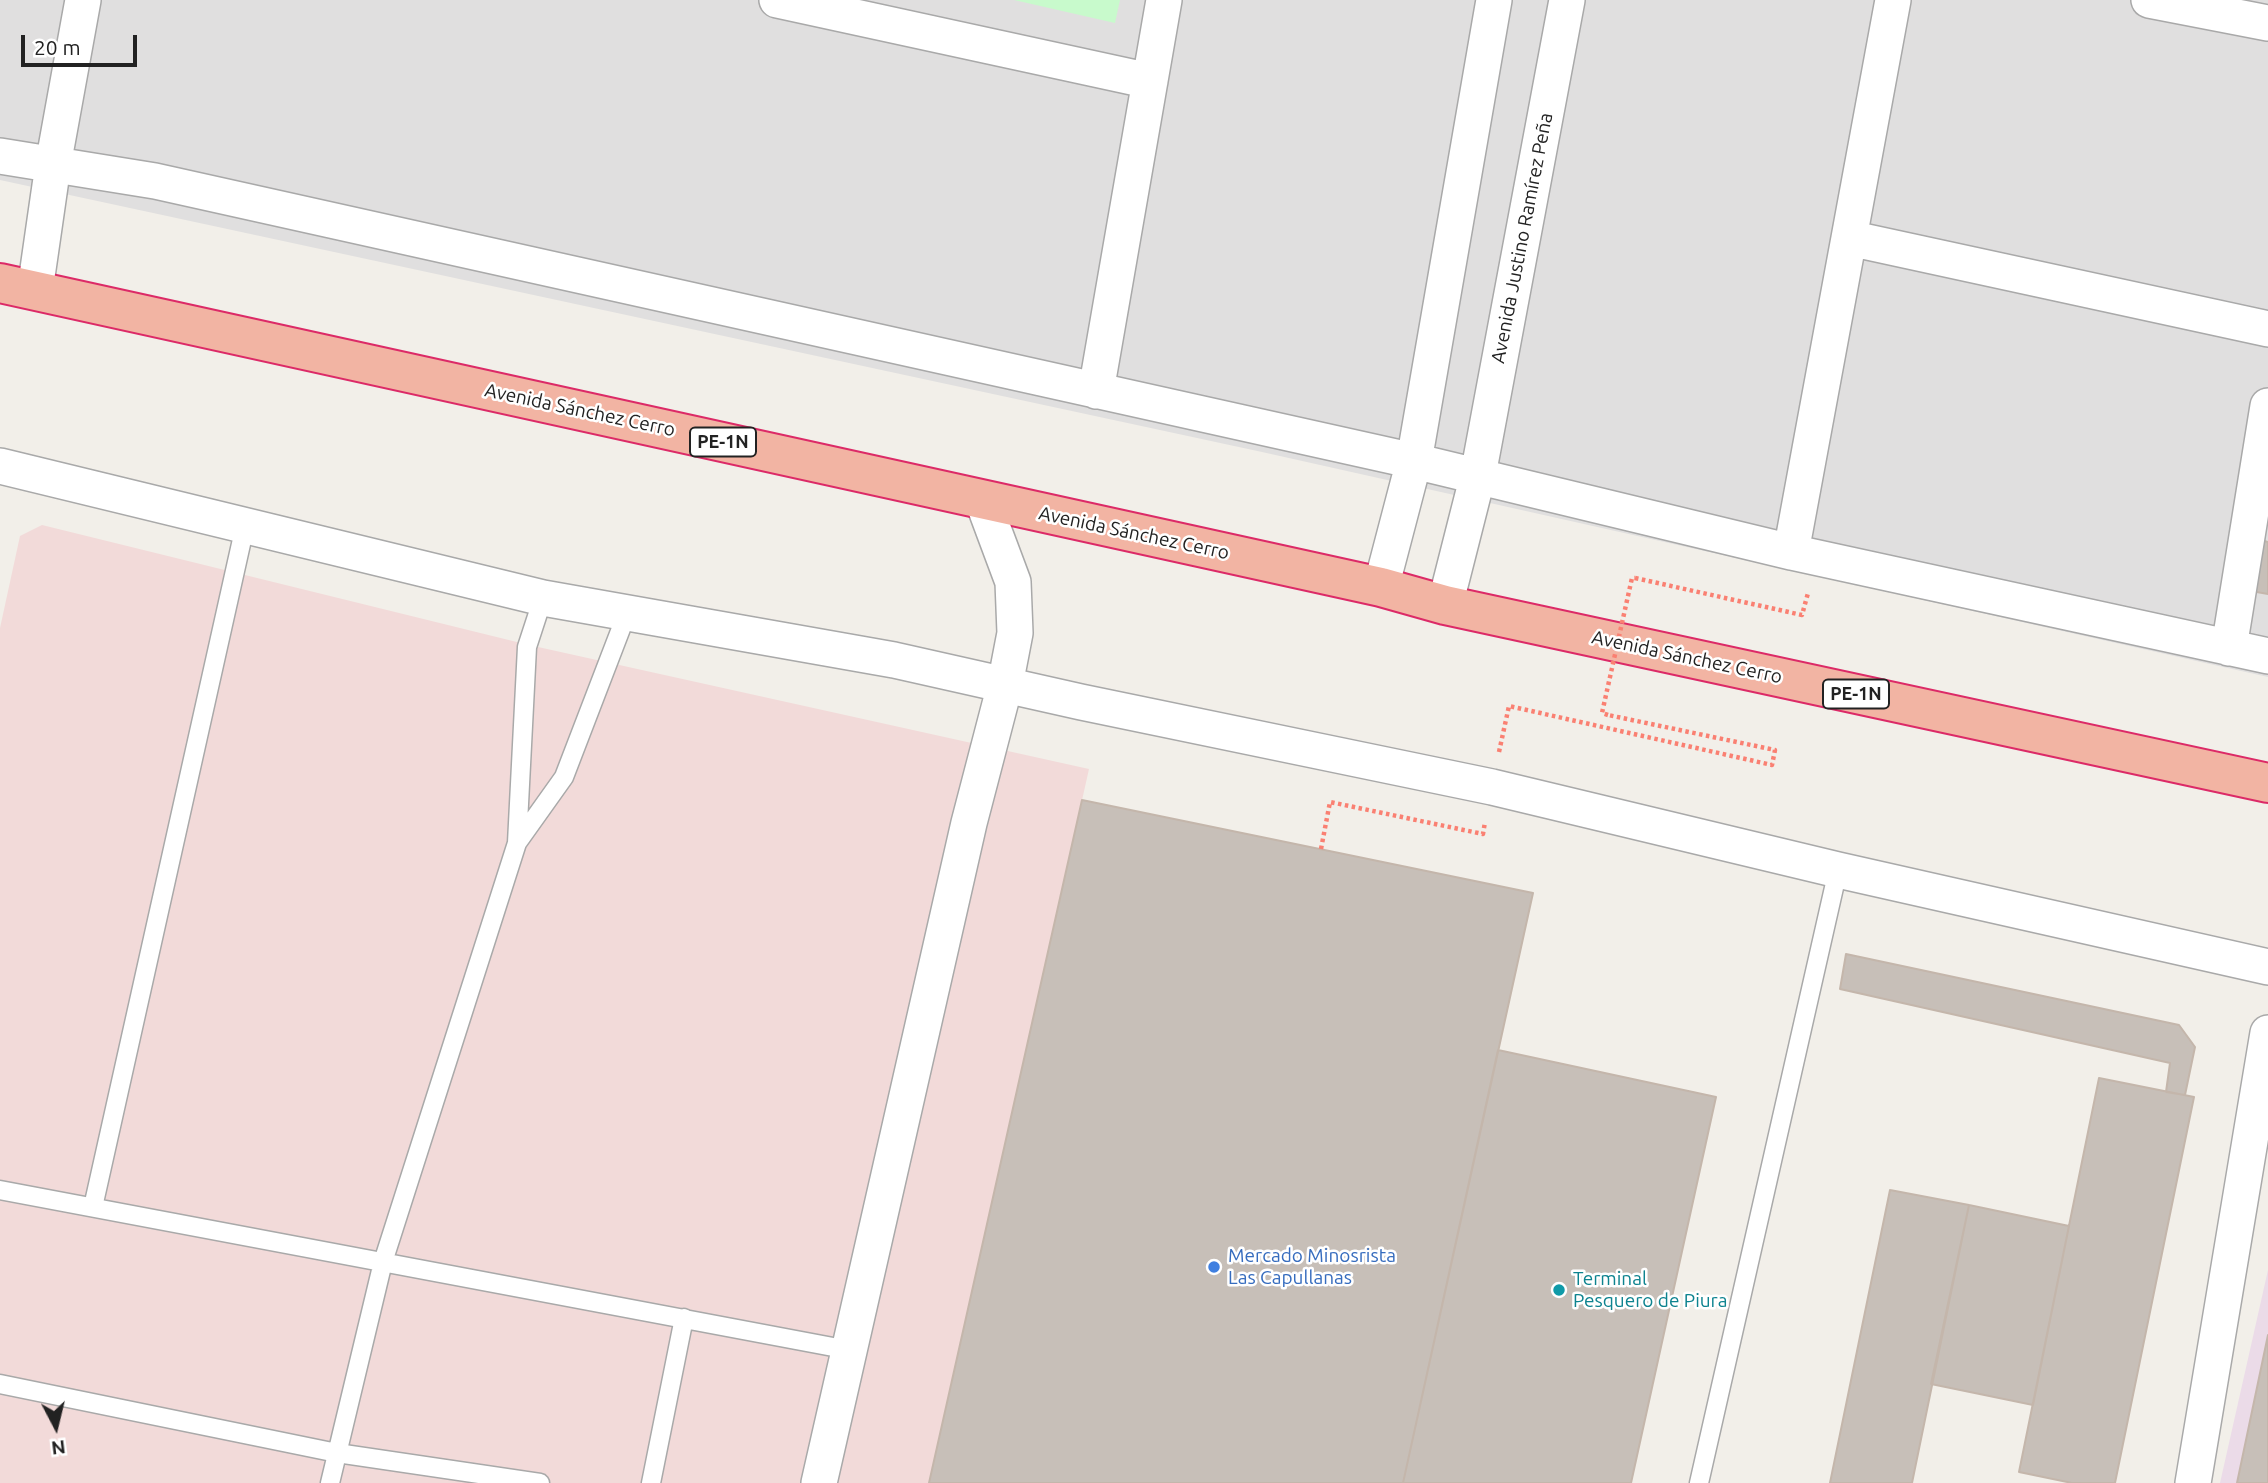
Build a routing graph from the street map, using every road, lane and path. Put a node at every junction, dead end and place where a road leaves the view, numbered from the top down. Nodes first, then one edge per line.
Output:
1 (83, 0) edge
2 (777, 0) edge
3 (1164, 0) edge
4 (1494, 0) edge
5 (1567, 0) edge
6 (1894, 0) edge
7 (2149, 0) edge
8 (2268, 23) edge
9 (1150, 81) junction
10 (0, 156) edge
11 (53, 164) junction
12 (1849, 238) junction
13 (17, 286) edge
14 (2268, 328) edge
15 (1096, 391) junction
16 (2268, 405) edge
17 (1413, 460) junction
18 (0, 466) edge
19 (1478, 475) junction
20 (982, 499) junction
21 (245, 526) junction
22 (1791, 552) junction
23 (1381, 587) junction
24 (1808, 592) dead end
25 (542, 598) junction
26 (1445, 605) junction
27 (626, 613) junction
28 (2230, 648) junction
29 (2268, 656) edge
30 (1004, 685) junction
31 (1508, 706) dead end
32 (2268, 783) edge
33 (517, 843) junction
34 (1838, 870) junction
35 (2268, 967) edge
36 (2268, 1033) edge
37 (0, 1190) edge
38 (93, 1207) junction
39 (383, 1262) junction
40 (684, 1318) junction
41 (849, 1349) junction
42 (0, 1384) edge
43 (337, 1453) junction
44 (330, 1483) edge
45 (540, 1483) edge
46 (651, 1483) edge
47 (819, 1483) edge
48 (1699, 1483) edge
49 (2193, 1483) edge

1 - 11 street
2 - 9 street
3 - 9 street
4 - 17 street
5 - 19 street, Avenida Justino Ramírez Peña
6 - 12 street
7 - 8 street
9 - 15 street
10 - 11 street
11 - 13 street
11 - 15 street
12 - 14 street
12 - 22 street
13 - 20 highway, Avenida Sánchez Cerro / PE-1N
15 - 17 street
16 - 28 street
17 - 19 street
17 - 23 street
18 - 21 street
19 - 22 street
19 - 26 street, Avenida Justino Ramírez Peña
20 - 23 highway, Avenida Sánchez Cerro / PE-1N
20 - 30 street
21 - 25 street
21 - 38 lane
22 - 28 street
23 - 26 highway, Avenida Sánchez Cerro / PE-1N
24 - 31 path, bridge
25 - 27 street
25 - 33 lane
26 - 32 highway, Avenida Sánchez Cerro / PE-1N
27 - 30 street
27 - 33 lane
28 - 29 street
30 - 34 street
30 - 41 street
33 - 39 lane
34 - 35 street
34 - 48 lane
36 - 49 street
37 - 38 lane
38 - 39 lane
39 - 40 lane
39 - 43 lane
40 - 41 lane
40 - 46 lane
41 - 47 street
42 - 43 lane
43 - 44 lane
43 - 45 lane

